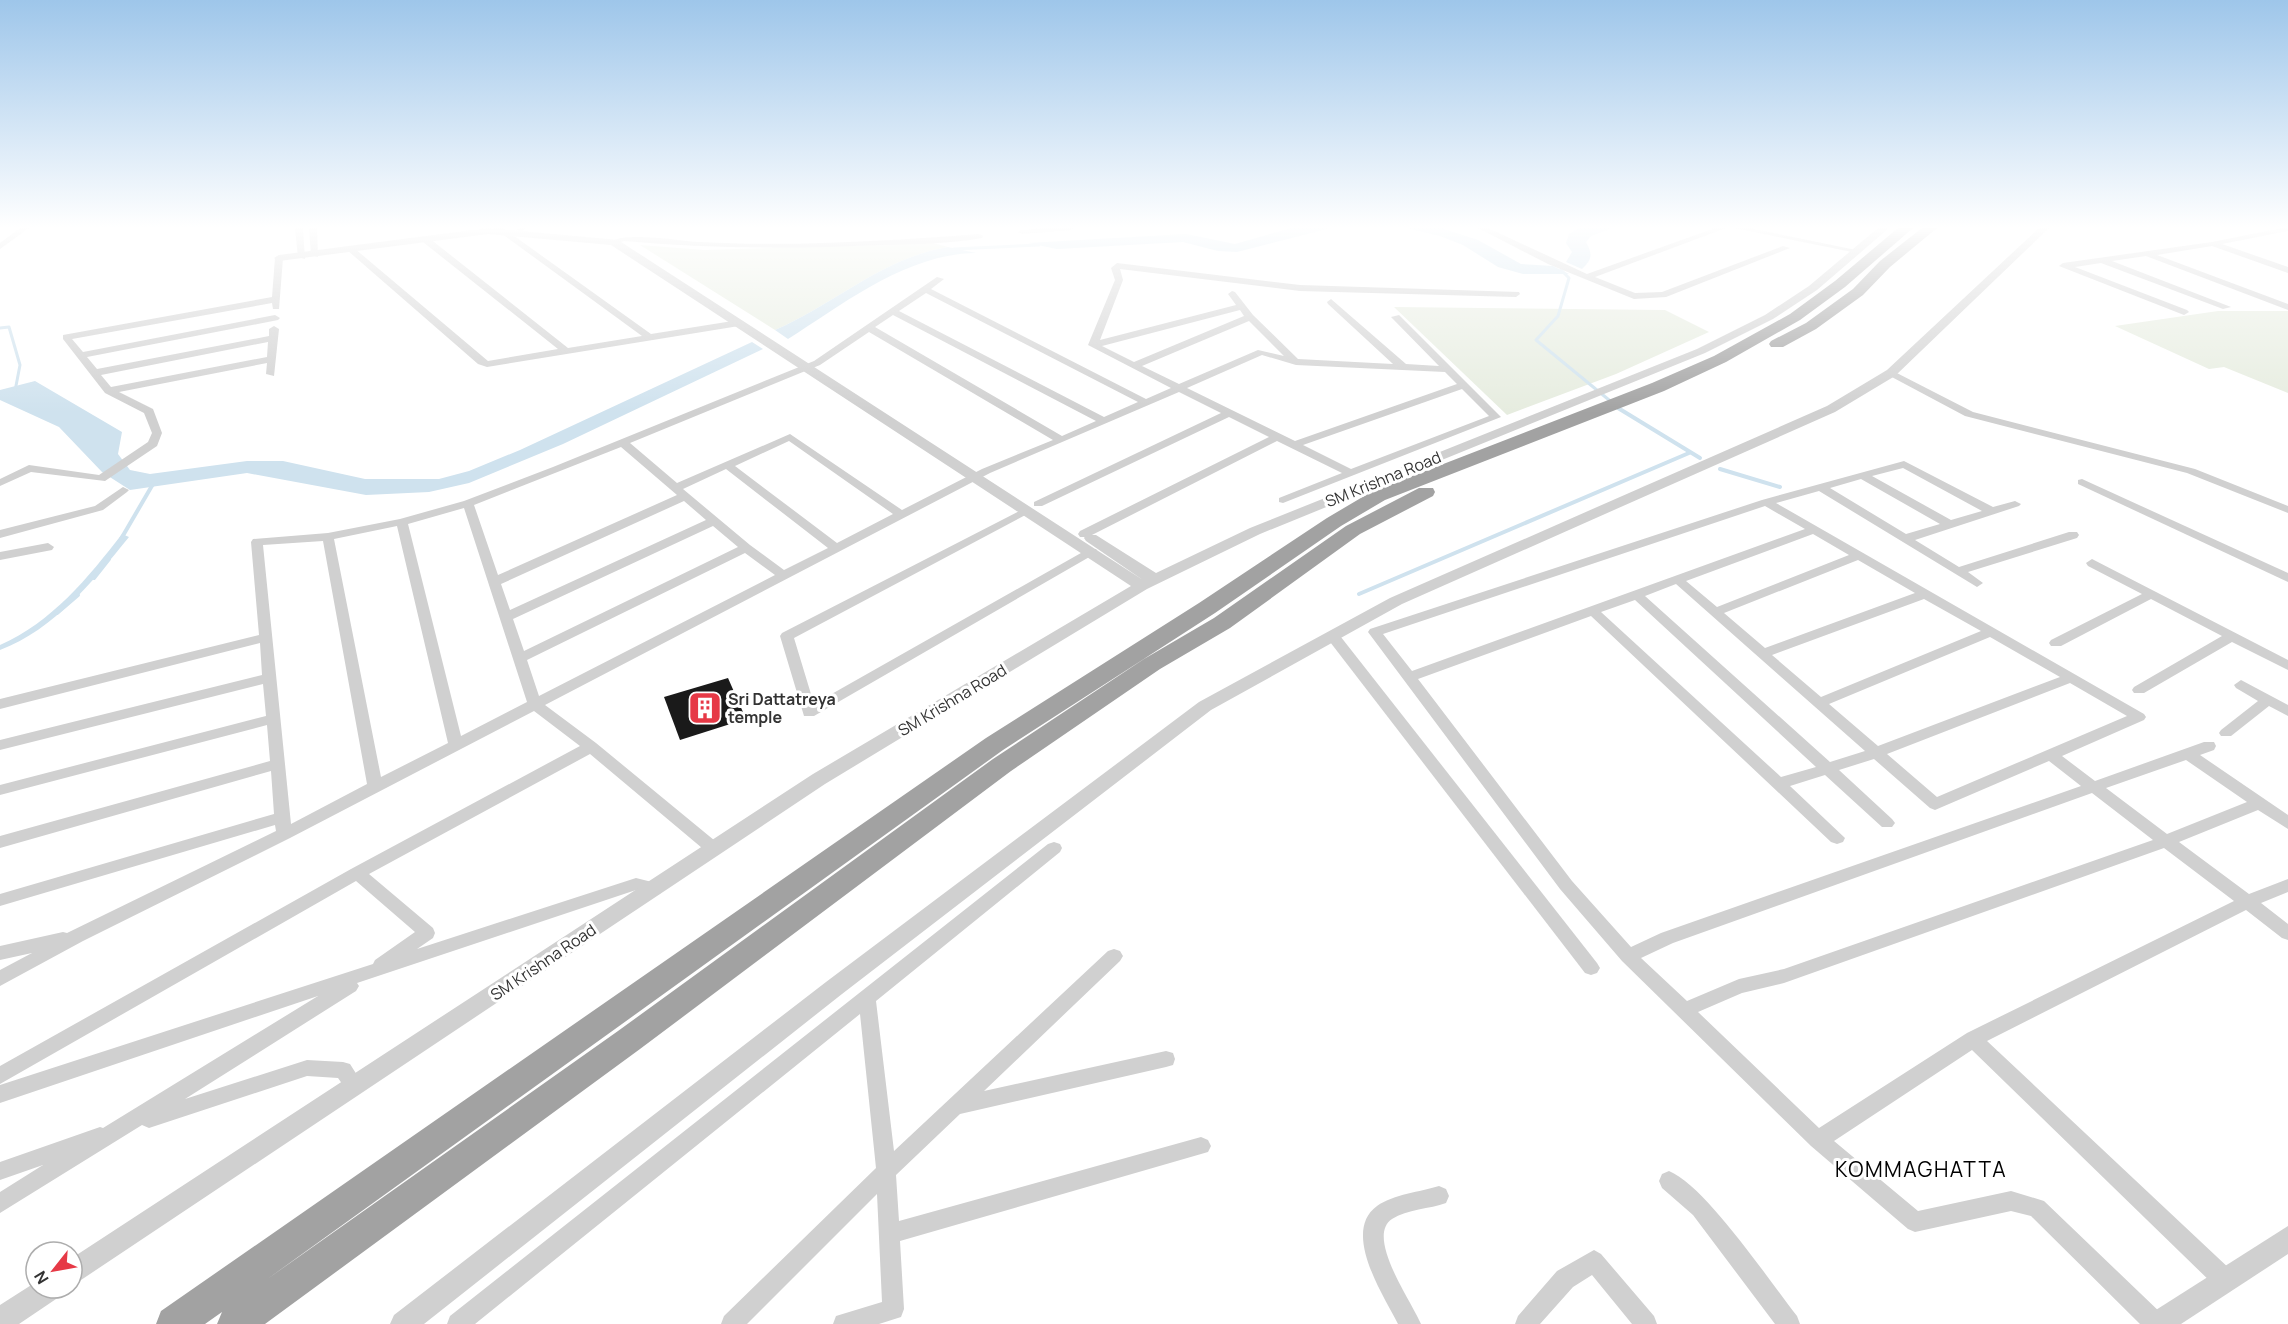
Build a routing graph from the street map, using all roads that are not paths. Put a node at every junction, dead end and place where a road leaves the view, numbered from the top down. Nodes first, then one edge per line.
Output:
1 (277, 290) edge
2 (397, 290) edge
3 (489, 290) edge
4 (584, 290) edge
5 (690, 290) edge
6 (695, 290) edge
7 (924, 290) edge
8 (927, 290) edge
9 (1115, 290) edge
10 (1382, 290) edge
11 (1618, 290) edge
12 (1677, 290) edge
13 (1810, 290) edge
14 (1832, 290) edge
15 (1860, 290) edge
16 (1979, 290) edge
17 (2126, 290) edge
18 (2180, 290) edge
19 (2242, 290) edge
20 (1232, 294) dead end
21 (1516, 294) dead end
22 (277, 299) junction
23 (1332, 302) dead end
24 (1243, 306) junction
25 (2226, 307) dead end
26 (2288, 307) edge
27 (892, 310) junction
28 (2184, 312) dead end
29 (1250, 316) junction
30 (1396, 317) dead end
31 (275, 318) junction
32 (739, 323) junction
33 (868, 327) junction
34 (649, 337) junction
35 (274, 338) junction
36 (1093, 345) junction
37 (565, 350) junction
38 (80, 355) junction
39 (272, 359) junction
40 (1296, 362) junction
41 (812, 365) junction
42 (1135, 365) junction
43 (1403, 367) junction
44 (1448, 369) junction
45 (94, 373) junction
46 (1891, 373) junction
47 (271, 374) dead end
48 (1464, 385) junction
49 (1180, 389) junction
50 (109, 392) junction
51 (1145, 402) junction
52 (1230, 412) junction
53 (1104, 421) junction
54 (1544, 430) junction
55 (1278, 436) junction
56 (1061, 440) junction
57 (623, 443) junction
58 (1297, 444) junction
59 (727, 465) junction
60 (1350, 473) junction
61 (980, 474) junction
62 (15, 475) junction
63 (1862, 475) junction
64 (0, 477) edge
65 (2082, 482) dead end
66 (0, 483) edge
67 (1819, 486) junction
68 (123, 490) dead end
69 (680, 492) junction
70 (1283, 500) dead end
71 (1766, 502) junction
72 (468, 503) junction
73 (2015, 504) dead end
74 (1032, 507) junction
75 (2288, 510) edge
76 (1992, 511) junction
77 (902, 515) junction
78 (714, 521) junction
79 (402, 522) junction
80 (1949, 524) junction
81 (1814, 530) junction
82 (0, 534) edge
83 (1084, 534) junction
84 (2073, 535) dead end
85 (328, 537) junction
86 (1904, 539) junction
87 (48, 547) dead end
88 (746, 548) junction
89 (837, 549) junction
90 (1092, 552) junction
91 (0, 556) edge
92 (1858, 556) junction
93 (2092, 563) dead end
94 (1958, 571) junction
95 (784, 576) junction
96 (2288, 578) edge
97 (1677, 579) junction
98 (494, 582) junction
99 (1148, 582) junction
100 (1977, 583) dead end
101 (1636, 594) junction
102 (1925, 594) junction
103 (2152, 594) junction
104 (1592, 610) junction
105 (1715, 612) junction
106 (506, 617) junction
107 (1991, 632) junction
108 (1332, 635) junction
109 (2232, 636) junction
110 (266, 637) junction
111 (2056, 643) dead end
112 (1762, 654) junction
113 (520, 658) junction
114 (2288, 666) edge
115 (1409, 677) junction
116 (269, 678) junction
117 (2071, 678) junction
118 (2241, 685) dead end
119 (2139, 690) dead end
120 (2268, 700) junction
121 (1819, 703) junction
122 (0, 704) edge
123 (535, 705) junction
124 (2288, 711) edge
125 (273, 719) junction
126 (2226, 733) dead end
127 (0, 745) edge
128 (456, 745) junction
129 (2209, 746) dead end
130 (591, 747) junction
131 (1876, 753) junction
132 (2188, 754) junction
133 (2051, 755) junction
134 (277, 764) junction
135 (1826, 768) junction
136 (1778, 784) junction
137 (375, 787) junction
138 (2094, 787) junction
139 (0, 790) edge
140 (936, 799) junction
141 (2261, 803) junction
142 (2288, 823) edge
143 (1887, 824) dead end
144 (283, 826) junction
145 (1837, 838) dead end
146 (2166, 841) junction
147 (0, 842) edge
148 (1054, 848) dead end
149 (714, 849) junction
150 (357, 873) junction
151 (2288, 885) edge
152 (654, 889) junction
153 (0, 900) edge
154 (2247, 902) junction
155 (2288, 933) edge
156 (77, 936) junction
157 (0, 953) edge
158 (1114, 956) dead end
159 (1628, 956) junction
160 (1592, 968) dead end
161 (368, 974) junction
162 (0, 979) edge
163 (867, 1000) junction
164 (1684, 1010) junction
165 (1973, 1039) junction
166 (1166, 1059) dead end
167 (0, 1076) edge
168 (355, 1086) junction
169 (0, 1094) edge
170 (954, 1106) junction
171 (128, 1125) junction
172 (1818, 1140) junction
173 (1201, 1146) dead end
174 (0, 1171) edge
175 (886, 1171) junction
176 (1669, 1181) dead end
177 (1439, 1196) dead end
178 (0, 1203) edge
179 (889, 1233) junction
180 (2288, 1239) edge
181 (84, 1265) edge
182 (2223, 1279) junction
183 (32, 1300) edge
184 (0, 1321) edge
185 (174, 1324) edge
186 (235, 1324) edge
187 (403, 1324) edge
188 (458, 1324) edge
189 (732, 1324) edge
190 (844, 1324) edge
191 (1410, 1324) edge
192 (1526, 1324) edge
193 (1646, 1324) edge
194 (1789, 1324) edge
195 (2157, 1324) edge

1 - 22 street
2 - 37 street
3 - 37 street
4 - 34 street
5 - 32 street
6 - 41 street
7 - 27 street
8 - 51 street
9 - 36 street
10 - 21 street
11 - 12 street
13 - 54 street, SM Krishna Road
14 - 54 highway, SM Krishna Road
15 - 54 highway, SM Krishna Road
16 - 46 street
17 - 28 street
18 - 25 street
19 - 26 street
20 - 24 street
22 - 31 street
22 - 38 street
23 - 43 street
24 - 29 street
24 - 36 street
27 - 33 street
27 - 53 street
29 - 40 street
29 - 42 street
30 - 44 street
31 - 35 street
31 - 38 street
32 - 34 street
32 - 41 street
33 - 41 street
33 - 56 street
34 - 37 street
35 - 39 street
35 - 45 street
36 - 42 street
38 - 45 street
39 - 47 street
39 - 50 street
40 - 43 street
40 - 49 street
41 - 57 street
41 - 61 street
42 - 49 street
43 - 44 street
44 - 48 street
45 - 50 street
46 - 75 street
46 - 108 street
48 - 58 street
48 - 60 street
49 - 51 street
49 - 52 street
50 - 62 street
51 - 53 street
52 - 55 street
52 - 74 street
53 - 56 street
54 - 99 street, SM Krishna Road
54 - 140 highway, SM Krishna Road
55 - 58 street
55 - 83 street
56 - 61 street
57 - 69 street
57 - 72 street
58 - 60 street
59 - 69 street
59 - 77 street
59 - 89 street
60 - 70 street
61 - 74 street
61 - 77 street
62 - 64 street
62 - 66 street
63 - 67 street
63 - 76 street
63 - 80 street
65 - 96 street
67 - 71 street
67 - 86 street
68 - 82 street
69 - 78 street
69 - 98 street
71 - 81 street
71 - 115 street
72 - 79 street
72 - 98 street
73 - 76 street
74 - 83 street
74 - 90 street
74 - 90 street
76 - 80 street
77 - 89 street
78 - 88 street
78 - 106 street
79 - 85 street
79 - 128 street
80 - 86 street
81 - 92 street
81 - 97 street
83 - 99 street
84 - 94 street
85 - 110 street
85 - 137 street
86 - 94 street
87 - 91 street
88 - 95 street
88 - 113 street
89 - 95 street
90 - 99 street
92 - 102 street
92 - 105 street
93 - 103 street
94 - 100 street
95 - 123 street
97 - 101 street
97 - 105 street
98 - 106 street
99 - 149 street, SM Krishna Road
101 - 104 street
101 - 135 street
102 - 107 street
102 - 112 street
103 - 109 street
103 - 111 street
104 - 115 street
104 - 136 street
105 - 112 street
106 - 113 street
107 - 117 street
107 - 121 street
108 - 160 street
108 - 187 street
109 - 114 street
109 - 119 street
110 - 116 street
110 - 122 street
112 - 121 street
113 - 123 street
115 - 159 street
116 - 125 street
116 - 127 street
117 - 131 street
117 - 133 street
118 - 120 street
120 - 124 street
120 - 126 street
121 - 131 street
123 - 128 street
123 - 130 street
125 - 134 street
125 - 139 street
128 - 137 street
129 - 132 street
130 - 149 street
130 - 150 street
131 - 133 street
131 - 135 street
132 - 138 street
132 - 141 street
133 - 138 street
134 - 144 street
134 - 147 street
135 - 136 street
135 - 143 street
136 - 145 street
137 - 144 street
138 - 146 street
138 - 159 street
140 - 185 highway, SM Krishna Road
140 - 186 highway, SM Krishna Road
141 - 142 street
141 - 146 street
144 - 153 street
144 - 156 street
146 - 154 street
146 - 164 street
148 - 163 street
149 - 152 street, SM Krishna Road
150 - 161 street
150 - 167 street
151 - 154 street
152 - 161 street
152 - 168 street, SM Krishna Road
154 - 155 street
154 - 165 street
156 - 157 street
156 - 162 street
158 - 170 street
159 - 164 street
161 - 169 street
161 - 171 street
163 - 175 street
163 - 188 street
164 - 172 street
165 - 172 street
165 - 182 street
166 - 170 street
168 - 171 street
168 - 181 street, SM Krishna Road
170 - 175 street
171 - 174 street
171 - 178 street
172 - 195 street
173 - 179 street
175 - 179 street
175 - 189 street
176 - 194 street
177 - 191 street
179 - 190 street
180 - 182 street
182 - 195 street
183 - 184 street
192 - 193 street

